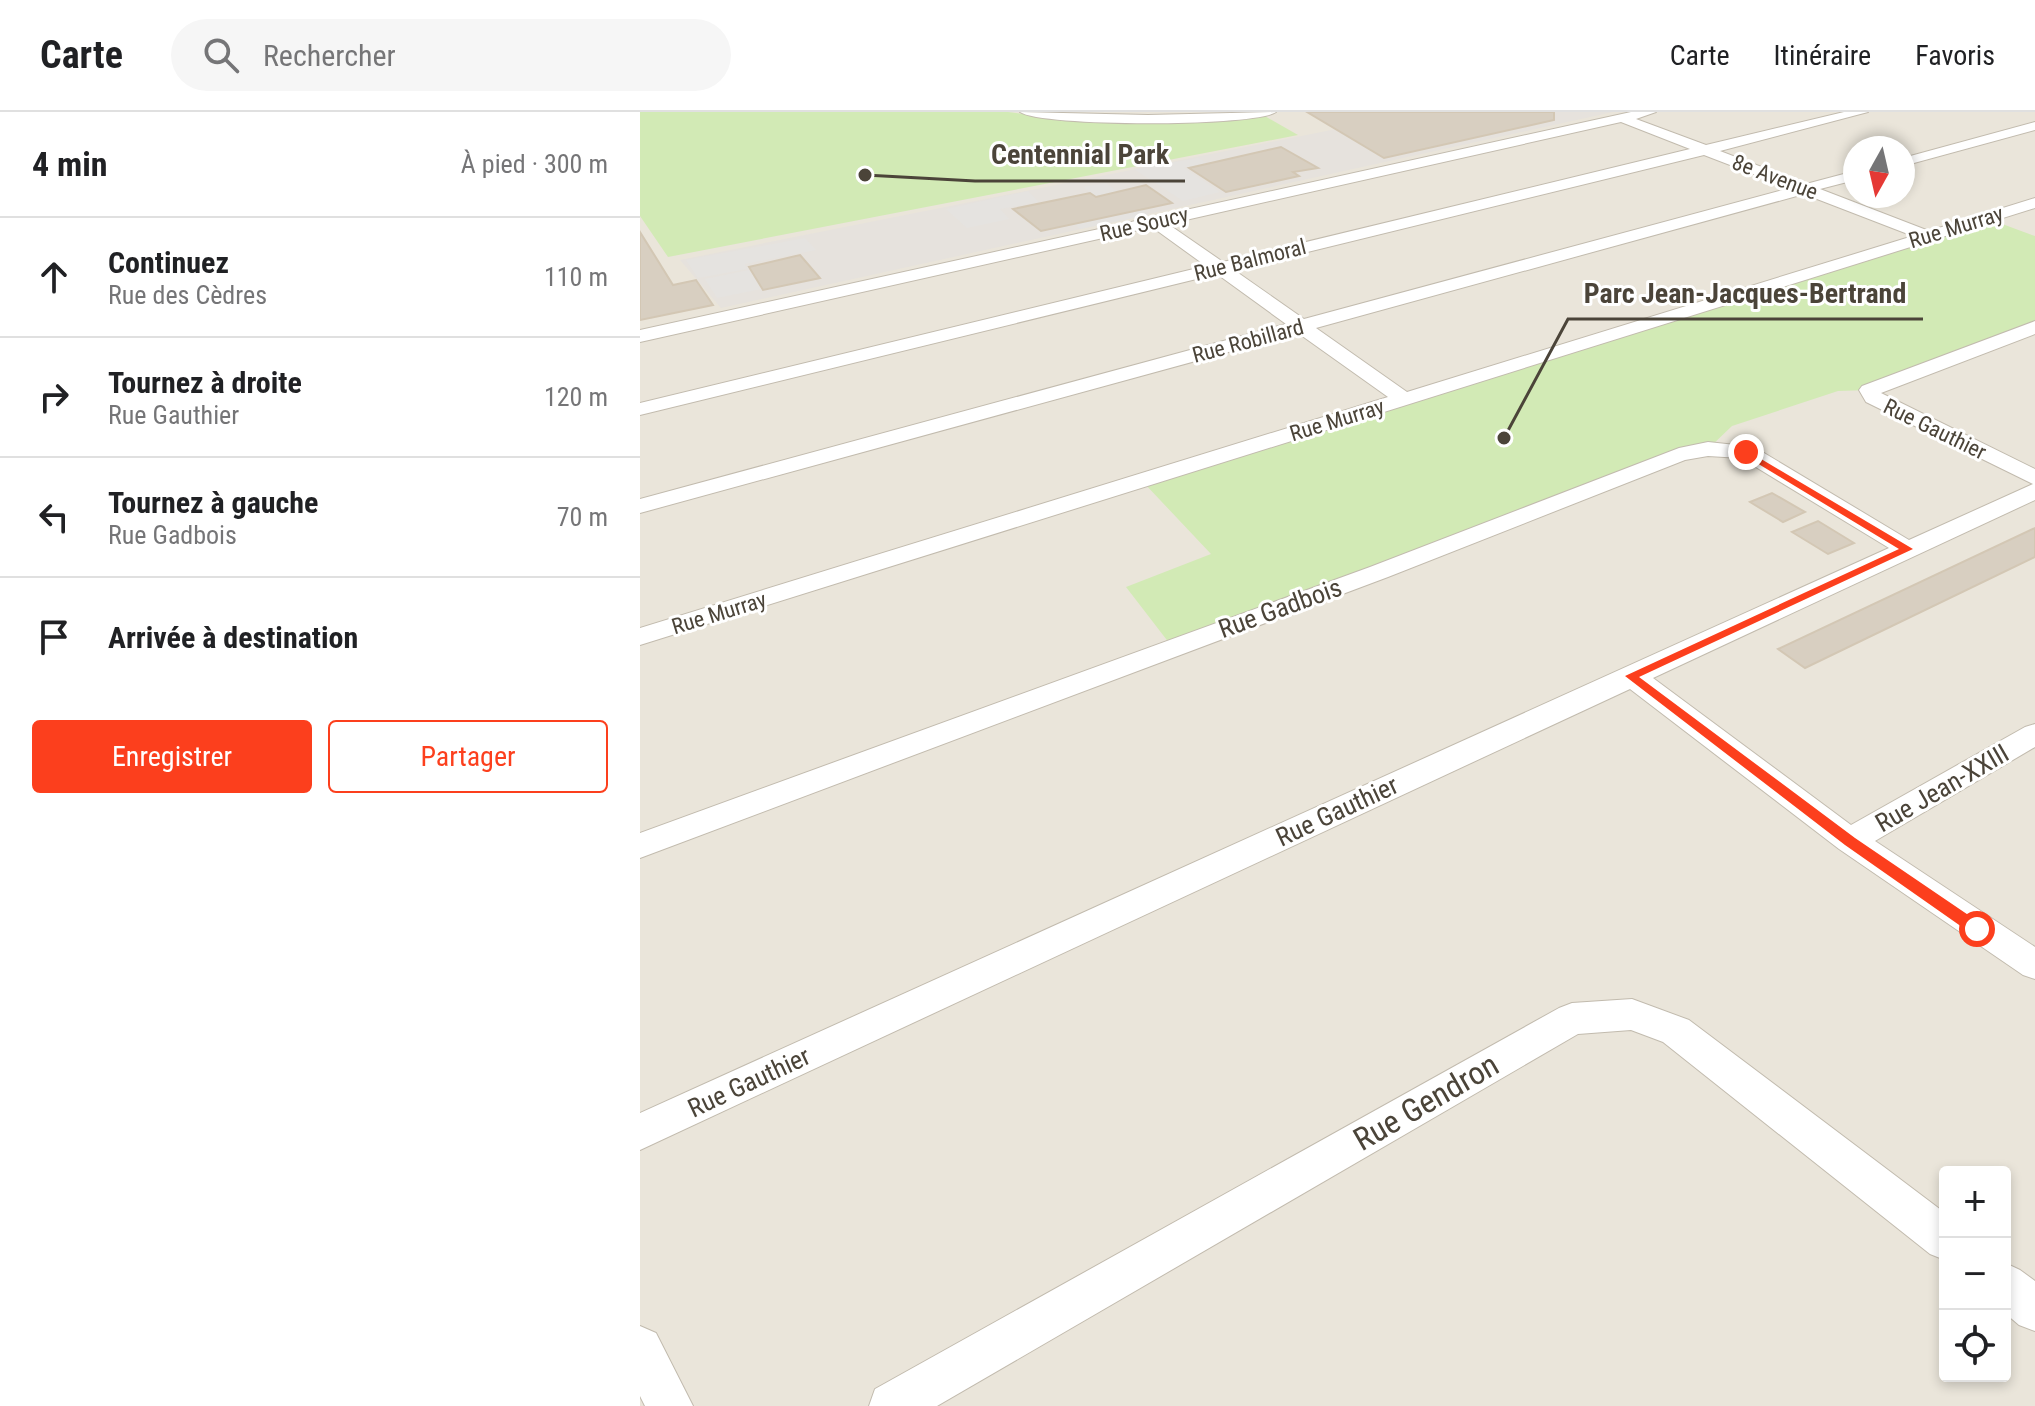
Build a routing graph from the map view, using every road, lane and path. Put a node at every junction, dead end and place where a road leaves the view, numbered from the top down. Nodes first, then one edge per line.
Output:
1 (1027, 112) edge
2 (1269, 112) edge
3 (1649, 112) edge
4 (1861, 112) edge
5 (1622, 118) junction
6 (2035, 126) edge
7 (1704, 150) junction
8 (1915, 159) edge
9 (1843, 178) edge
10 (1804, 189) junction
11 (2035, 203) edge
12 (1155, 222) junction
13 (1928, 236) junction
14 (1220, 268) junction
15 (1302, 326) junction
16 (2035, 327) edge
17 (640, 336) edge
18 (1404, 399) junction
19 (640, 409) edge
20 (2035, 478) edge
21 (2035, 491) edge
22 (640, 506) edge
23 (1907, 549) junction
24 (640, 637) edge
25 (1631, 676) junction
26 (2035, 734) edge
27 (1850, 841) junction
28 (640, 846) edge
29 (2035, 965) edge
30 (640, 1132) edge
31 (1944, 1238) edge
32 (2011, 1290) edge
33 (2035, 1309) edge
34 (640, 1349) edge
35 (670, 1406) edge
36 (892, 1406) edge

1 - 2 street
3 - 5 street, Rue Soucy
4 - 7 street, Rue Balmoral
5 - 7 street, 8e Avenue
5 - 12 street, Rue Soucy
6 - 8 street
7 - 10 street, 8e Avenue
7 - 14 street, Rue Balmoral
9 - 10 street, Rue Robillard
10 - 13 street, 8e Avenue
10 - 15 street, Rue Robillard
11 - 13 street, Rue Murray
12 - 14 street
12 - 17 street, Rue Soucy
13 - 18 street, Rue Murray
14 - 15 street
14 - 19 street, Rue Balmoral
15 - 18 street
15 - 22 street, Rue Robillard
16 - 20 street, Rue Gauthier
18 - 24 street, Rue Murray
21 - 23 street, Rue Gauthier
23 - 25 street, Rue Gauthier
23 - 28 street, Rue Gadbois
25 - 27 street
25 - 30 street, Rue Gauthier
26 - 27 street, Rue Jean-XXIII
27 - 29 street
31 - 36 street, Rue Gendron
32 - 33 street
34 - 35 street

